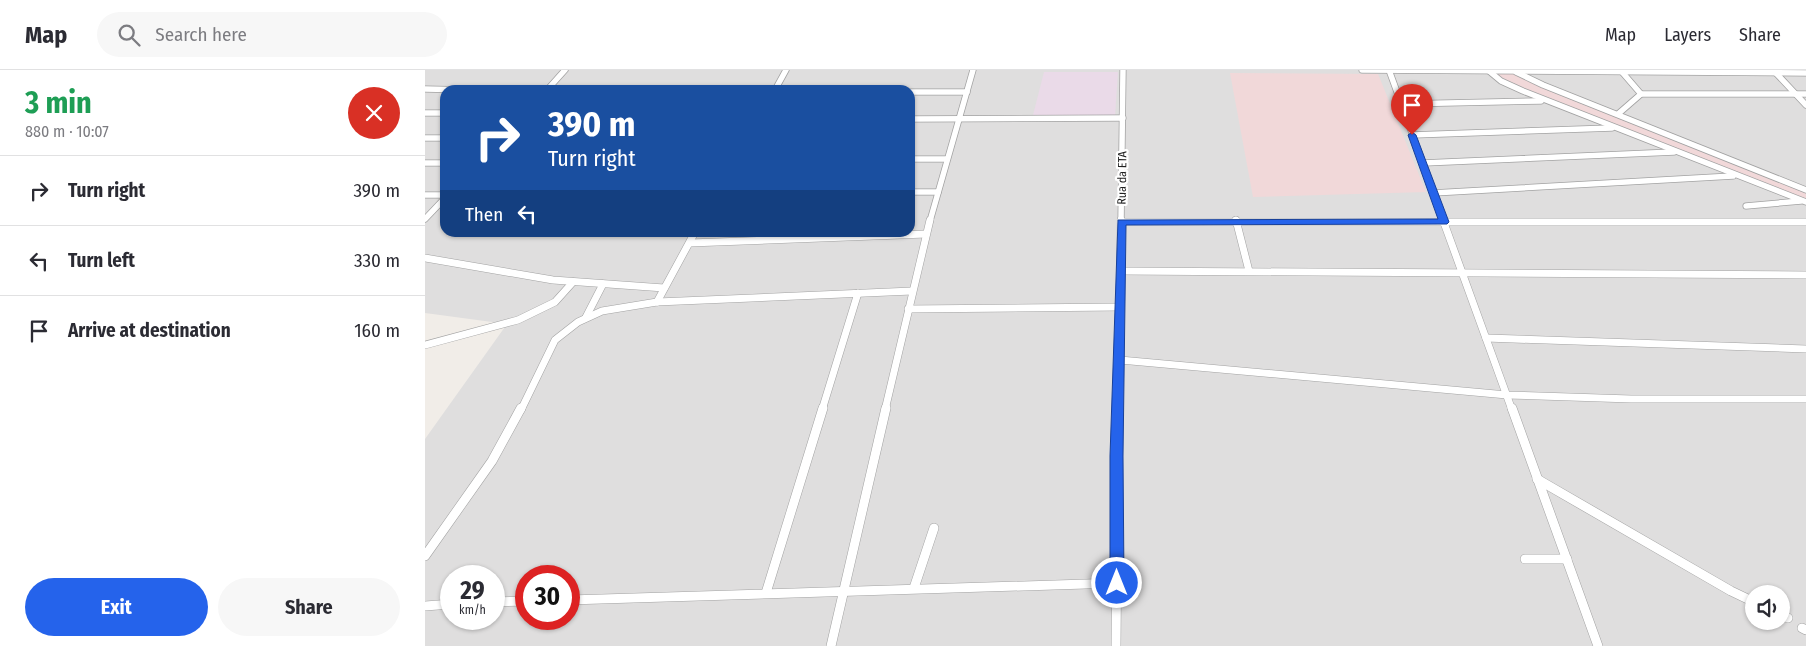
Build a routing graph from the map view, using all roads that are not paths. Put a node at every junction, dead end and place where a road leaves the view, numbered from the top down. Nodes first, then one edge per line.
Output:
1 (565, 70) edge
2 (786, 70) edge
3 (973, 70) edge
4 (1123, 70) edge
5 (1363, 70) edge
6 (1389, 70) edge
7 (1489, 71) edge
8 (1513, 71) edge
9 (1655, 71) edge
10 (1621, 72) junction
11 (1775, 72) edge
12 (1806, 73) edge
13 (552, 85) edge
14 (778, 85) edge
15 (425, 89) edge
16 (440, 89) edge
17 (915, 92) edge
18 (967, 92) junction
19 (1641, 94) junction
20 (1797, 94) junction
21 (1806, 94) edge
22 (1545, 100) junction
23 (1401, 104) junction
24 (1806, 105) edge
25 (425, 113) edge
26 (440, 113) edge
27 (1618, 114) junction
28 (1123, 118) junction
29 (915, 119) edge
30 (959, 119) junction
31 (1616, 127) junction
32 (1412, 135) junction
33 (425, 138) edge
34 (440, 138) edge
35 (1676, 152) junction
36 (915, 159) edge
37 (947, 160) junction
38 (425, 163) edge
39 (440, 163) edge
40 (1423, 163) junction
41 (1735, 176) junction
42 (1806, 190) edge
43 (915, 192) edge
44 (938, 192) junction
45 (1433, 193) junction
46 (425, 196) edge
47 (440, 197) edge
48 (440, 202) edge
49 (1805, 202) edge
50 (1746, 206) dead end
51 (425, 219) edge
52 (1236, 220) junction
53 (1121, 222) junction
54 (1444, 222) junction
55 (1806, 222) edge
56 (915, 234) edge
57 (926, 234) junction
58 (693, 237) edge
59 (847, 237) edge
60 (690, 243) junction
61 (425, 258) edge
62 (435, 260) junction
63 (425, 264) edge
64 (1121, 271) junction
65 (1249, 272) junction
66 (1463, 273) junction
67 (1806, 275) edge
68 (573, 282) junction
69 (603, 284) junction
70 (664, 288) junction
71 (912, 291) junction
72 (858, 293) junction
73 (657, 302) junction
74 (1121, 307) junction
75 (908, 309) junction
76 (586, 317) junction
77 (1486, 338) junction
78 (425, 345) edge
79 (1806, 350) edge
80 (1120, 360) junction
81 (1507, 395) junction
82 (1806, 399) edge
83 (1537, 479) junction
84 (934, 528) dead end
85 (425, 556) edge
86 (1525, 559) dead end
87 (1567, 559) junction
88 (1117, 583) junction
89 (914, 588) junction
90 (844, 590) junction
91 (766, 593) junction
92 (1745, 598) edge
93 (580, 600) edge
94 (440, 605) edge
95 (425, 606) edge
96 (831, 646) edge
97 (1116, 646) edge
98 (1598, 646) edge

1 - 13 street
2 - 14 street
3 - 18 street
4 - 28 street, Rua da ETA
5 - 6 street
6 - 7 street
6 - 23 street
7 - 8 street
7 - 22 street
8 - 10 street
8 - 27 street
9 - 10 street
9 - 11 street
10 - 19 street
11 - 12 street
11 - 20 street
15 - 16 street
17 - 18 street
18 - 30 street
19 - 20 street
19 - 27 street
20 - 21 street
20 - 24 street
22 - 23 street
22 - 31 street
23 - 32 street
25 - 26 street
27 - 42 street
28 - 30 street
28 - 53 street, Rua da ETA
29 - 30 street
30 - 37 street
31 - 32 street
31 - 35 street
32 - 40 street
33 - 34 street
35 - 40 street
35 - 41 street
36 - 37 street
37 - 44 street
38 - 39 street
40 - 45 street
41 - 45 street
41 - 49 street
43 - 44 street
44 - 57 street
45 - 54 street
46 - 47 street
48 - 51 street
49 - 50 street
52 - 53 street
52 - 54 street
52 - 65 street
53 - 64 street, Rua da ETA
54 - 55 street
54 - 66 street
56 - 57 street
57 - 71 street
58 - 60 street
59 - 60 street
60 - 70 street
61 - 62 street
62 - 63 street
62 - 68 street
64 - 65 street
64 - 74 street, Rua da ETA
65 - 66 street
66 - 67 street
66 - 77 street
68 - 69 street
68 - 78 street
69 - 70 street
69 - 76 street
70 - 73 street
71 - 72 street
71 - 75 street
72 - 73 street
72 - 91 street
73 - 76 street
74 - 75 street
74 - 80 street, Rua da ETA
75 - 90 street
76 - 85 street
77 - 79 street
77 - 81 street
80 - 81 street
80 - 88 street, Rua da ETA
81 - 82 street
81 - 83 street
83 - 87 street
83 - 92 street
84 - 89 street
86 - 87 street
87 - 98 street
88 - 89 street
88 - 97 street, Rua da ETA
89 - 90 street
90 - 91 street
90 - 96 street
91 - 93 street
94 - 95 street

